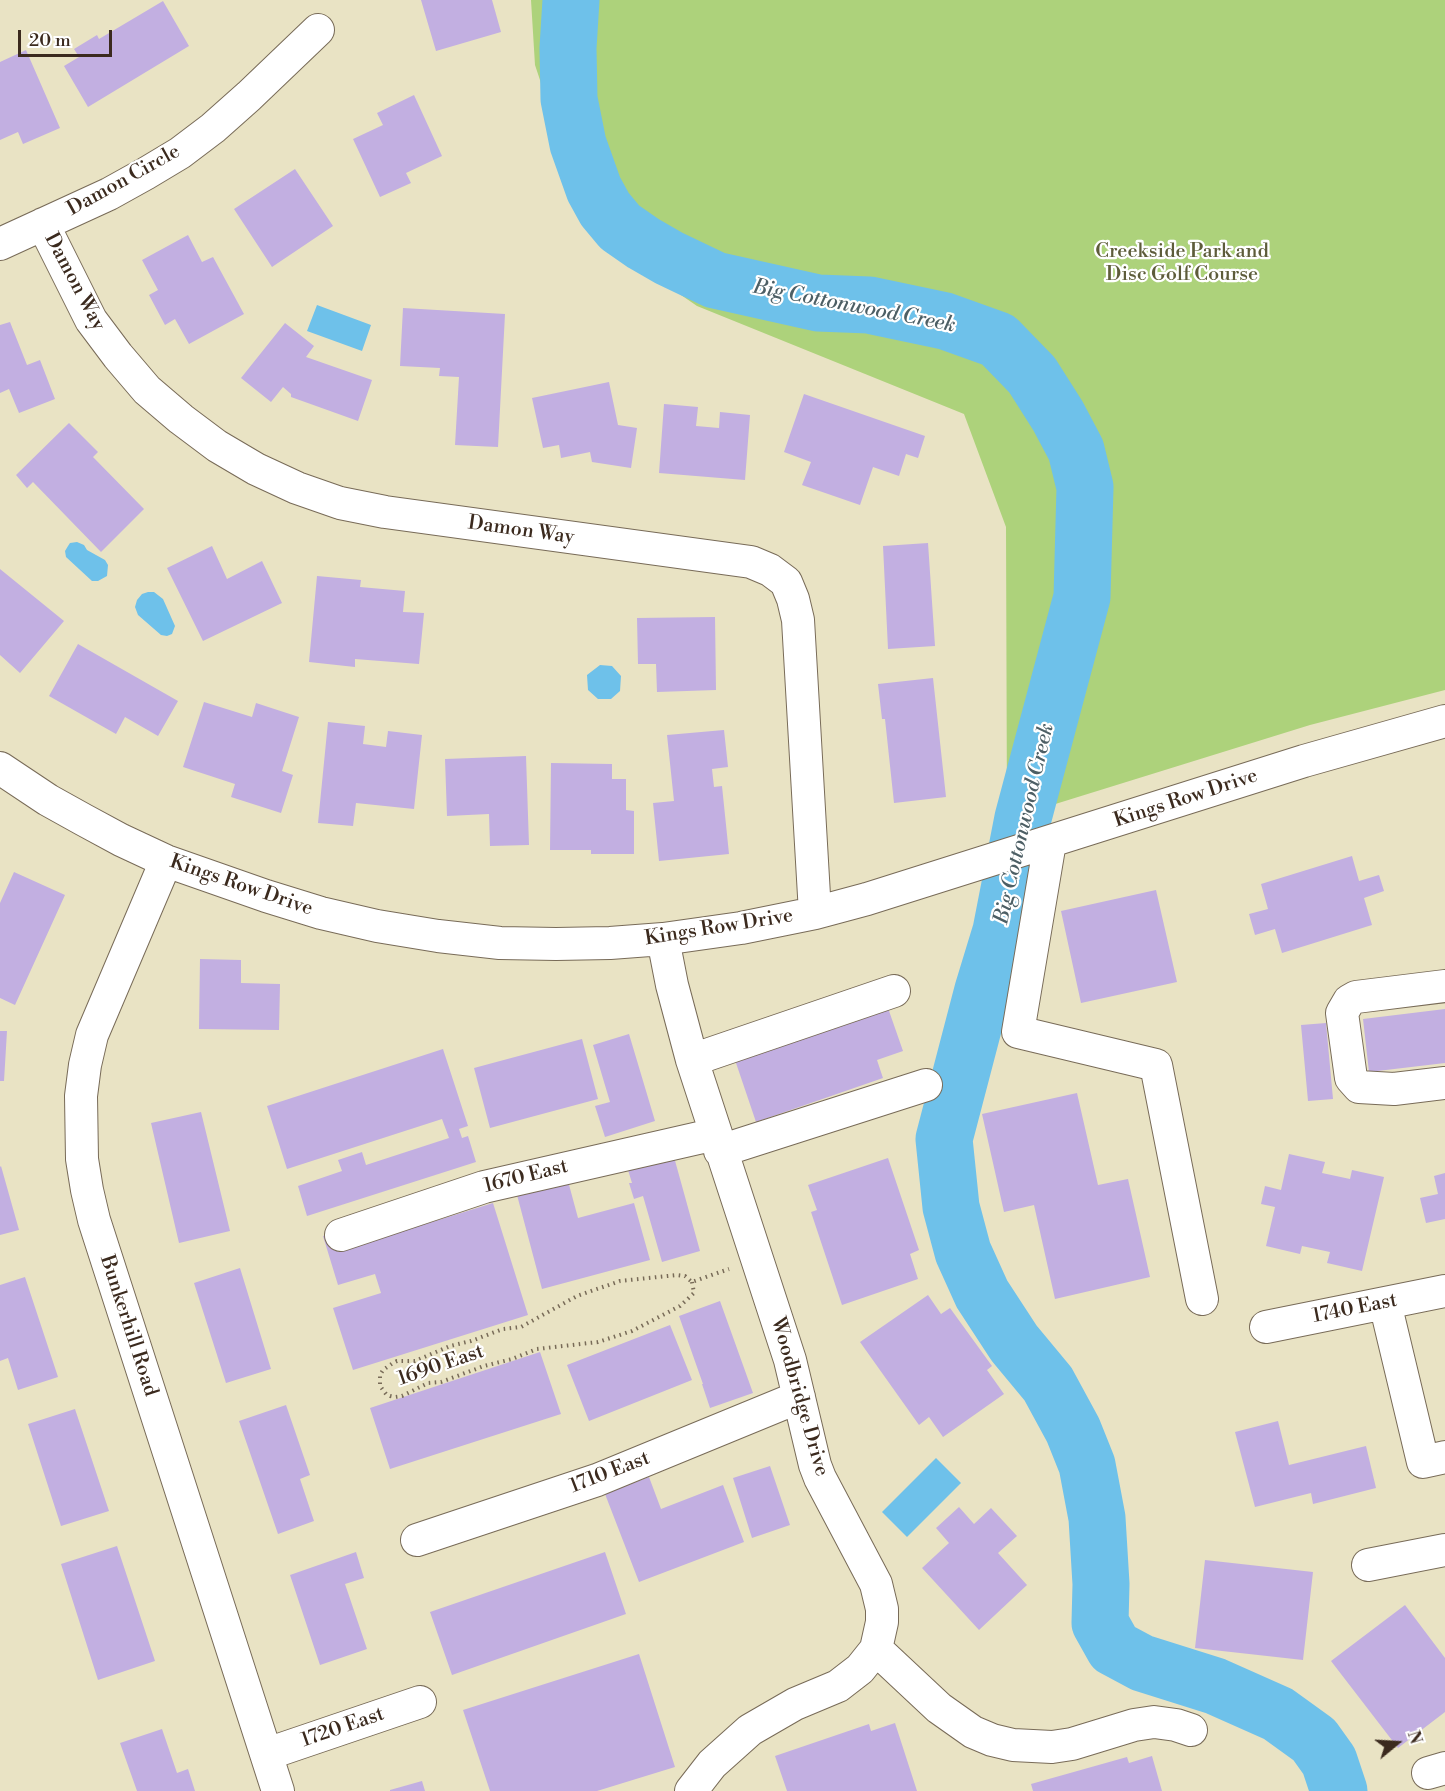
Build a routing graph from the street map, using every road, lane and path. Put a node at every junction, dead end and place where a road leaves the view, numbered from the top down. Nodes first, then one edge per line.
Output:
1 (318, 30) dead end
2 (43, 224) junction
3 (0, 244) edge
4 (1445, 722) edge
5 (0, 768) edge
6 (1050, 842) junction
7 (166, 861) junction
8 (815, 913) junction
9 (663, 939) junction
10 (1445, 986) edge
11 (894, 991) dead end
12 (692, 1060) junction
13 (1445, 1083) edge
14 (926, 1084) dead end
15 (718, 1142) junction
16 (341, 1234) dead end
17 (725, 1270) dead end
18 (692, 1282) junction
19 (1445, 1291) edge
20 (1202, 1299) dead end
21 (1384, 1303) junction
22 (1266, 1327) dead end
23 (799, 1397) junction
24 (1445, 1457) edge
25 (417, 1540) dead end
26 (1445, 1550) edge
27 (1368, 1565) dead end
28 (876, 1649) junction
29 (420, 1702) dead end
30 (1191, 1730) dead end
31 (267, 1754) junction
32 (278, 1791) edge
33 (691, 1791) edge

1 - 2 street, Damon Circle
2 - 3 street, Damon Circle
2 - 8 street, Damon Way
4 - 6 street, Kings Row Drive
5 - 7 street, Kings Row Drive
6 - 8 street, Kings Row Drive
6 - 20 street
7 - 9 street, Kings Row Drive
7 - 31 street, Bunkerhill Road
8 - 9 street, Kings Row Drive
9 - 12 street, Woodbridge Drive
10 - 13 street
11 - 12 street
12 - 15 street, Woodbridge Drive
14 - 15 street, 1670 East
15 - 16 street, 1670 East
15 - 23 street, Woodbridge Drive
17 - 18 path
18 - 18 path, 1690 East
19 - 21 street, 1740 East
21 - 22 street, 1740 East
21 - 24 street
23 - 25 street, 1710 East
23 - 28 street, Woodbridge Drive
26 - 27 street
28 - 30 street
28 - 33 street
29 - 31 street, 1720 East
31 - 32 street, Bunkerhill Road

